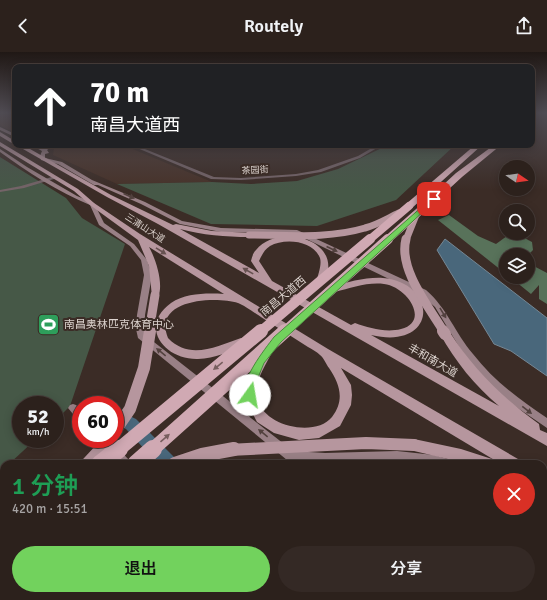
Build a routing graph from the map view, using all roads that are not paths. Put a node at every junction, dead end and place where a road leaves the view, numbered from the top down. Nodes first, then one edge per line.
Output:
1 (0, 144) edge
2 (26, 148) edge
3 (40, 148) edge
4 (47, 148) edge
5 (139, 148) edge
6 (374, 148) edge
7 (476, 148) edge
8 (494, 148) edge
9 (0, 150) edge
10 (44, 150) junction
11 (43, 159) junction
12 (60, 163) junction
13 (55, 177) junction
14 (46, 180) junction
15 (93, 181) junction
16 (0, 191) edge
17 (109, 196) junction
18 (92, 204) junction
19 (413, 210) junction
20 (161, 222) junction
21 (137, 236) junction
22 (320, 282) junction
23 (272, 284) junction
24 (335, 289) junction
25 (306, 304) joint
26 (250, 306) junction
27 (338, 322) junction
28 (259, 333) junction
29 (278, 339) junction
30 (324, 352) junction
31 (124, 418) edge
32 (547, 424) edge
33 (547, 435) edge
34 (547, 440) edge
35 (102, 448) edge
36 (110, 448) edge
37 (92, 460) edge
38 (105, 460) edge
39 (121, 460) edge
40 (141, 460) edge
41 (187, 460) edge
42 (434, 460) edge
43 (475, 460) edge
44 (506, 460) edge

1 - 13 main road, 三清山大道
2 - 11 main road, 三清山大道
3 - 10 main road
4 - 10 main road
5 - 6 street, 茶园街
7 - 19 highway, 南昌大道西
8 - 19 highway, 南昌大道西
9 - 14 main road
10 - 11 main road
10 - 12 main road
11 - 12 main road
11 - 17 main road, 三清山大道
12 - 15 main road
13 - 14 street
13 - 18 main road, 三清山大道
14 - 16 street
14 - 18 main road
15 - 17 main road
15 -> 32 main road
17 - 20 main road, 三清山大道
18 - 21 main road, 三清山大道
42 -> 18 main road
19 - 20 main road, bridge
19 - 22 highway, 南昌大道西, bridge
19 - 24 highway, 南昌大道西, bridge
19 - 33 main road, bridge
23 -> 20 main road, 三清山大道
21 -> 26 main road, 三清山大道
21 - 31 main road, bridge
22 - 23 main road
22 - 28 highway, 南昌大道西, bridge
23 - 25 main road, 三清山大道
24 - 27 main road
24 - 29 highway, 南昌大道西, bridge
25 - 27 main road, 丰和南大道
26 - 28 main road, bridge
26 - 30 main road, 三清山大道
27 - 34 main road, 丰和南大道
28 -> 38 highway, 南昌大道西, bridge
29 - 30 main road
40 -> 29 highway, 南昌大道西, bridge
30 - 44 main road
35 - 37 main road, bridge
36 - 39 main road
41 - 43 main road, bridge

